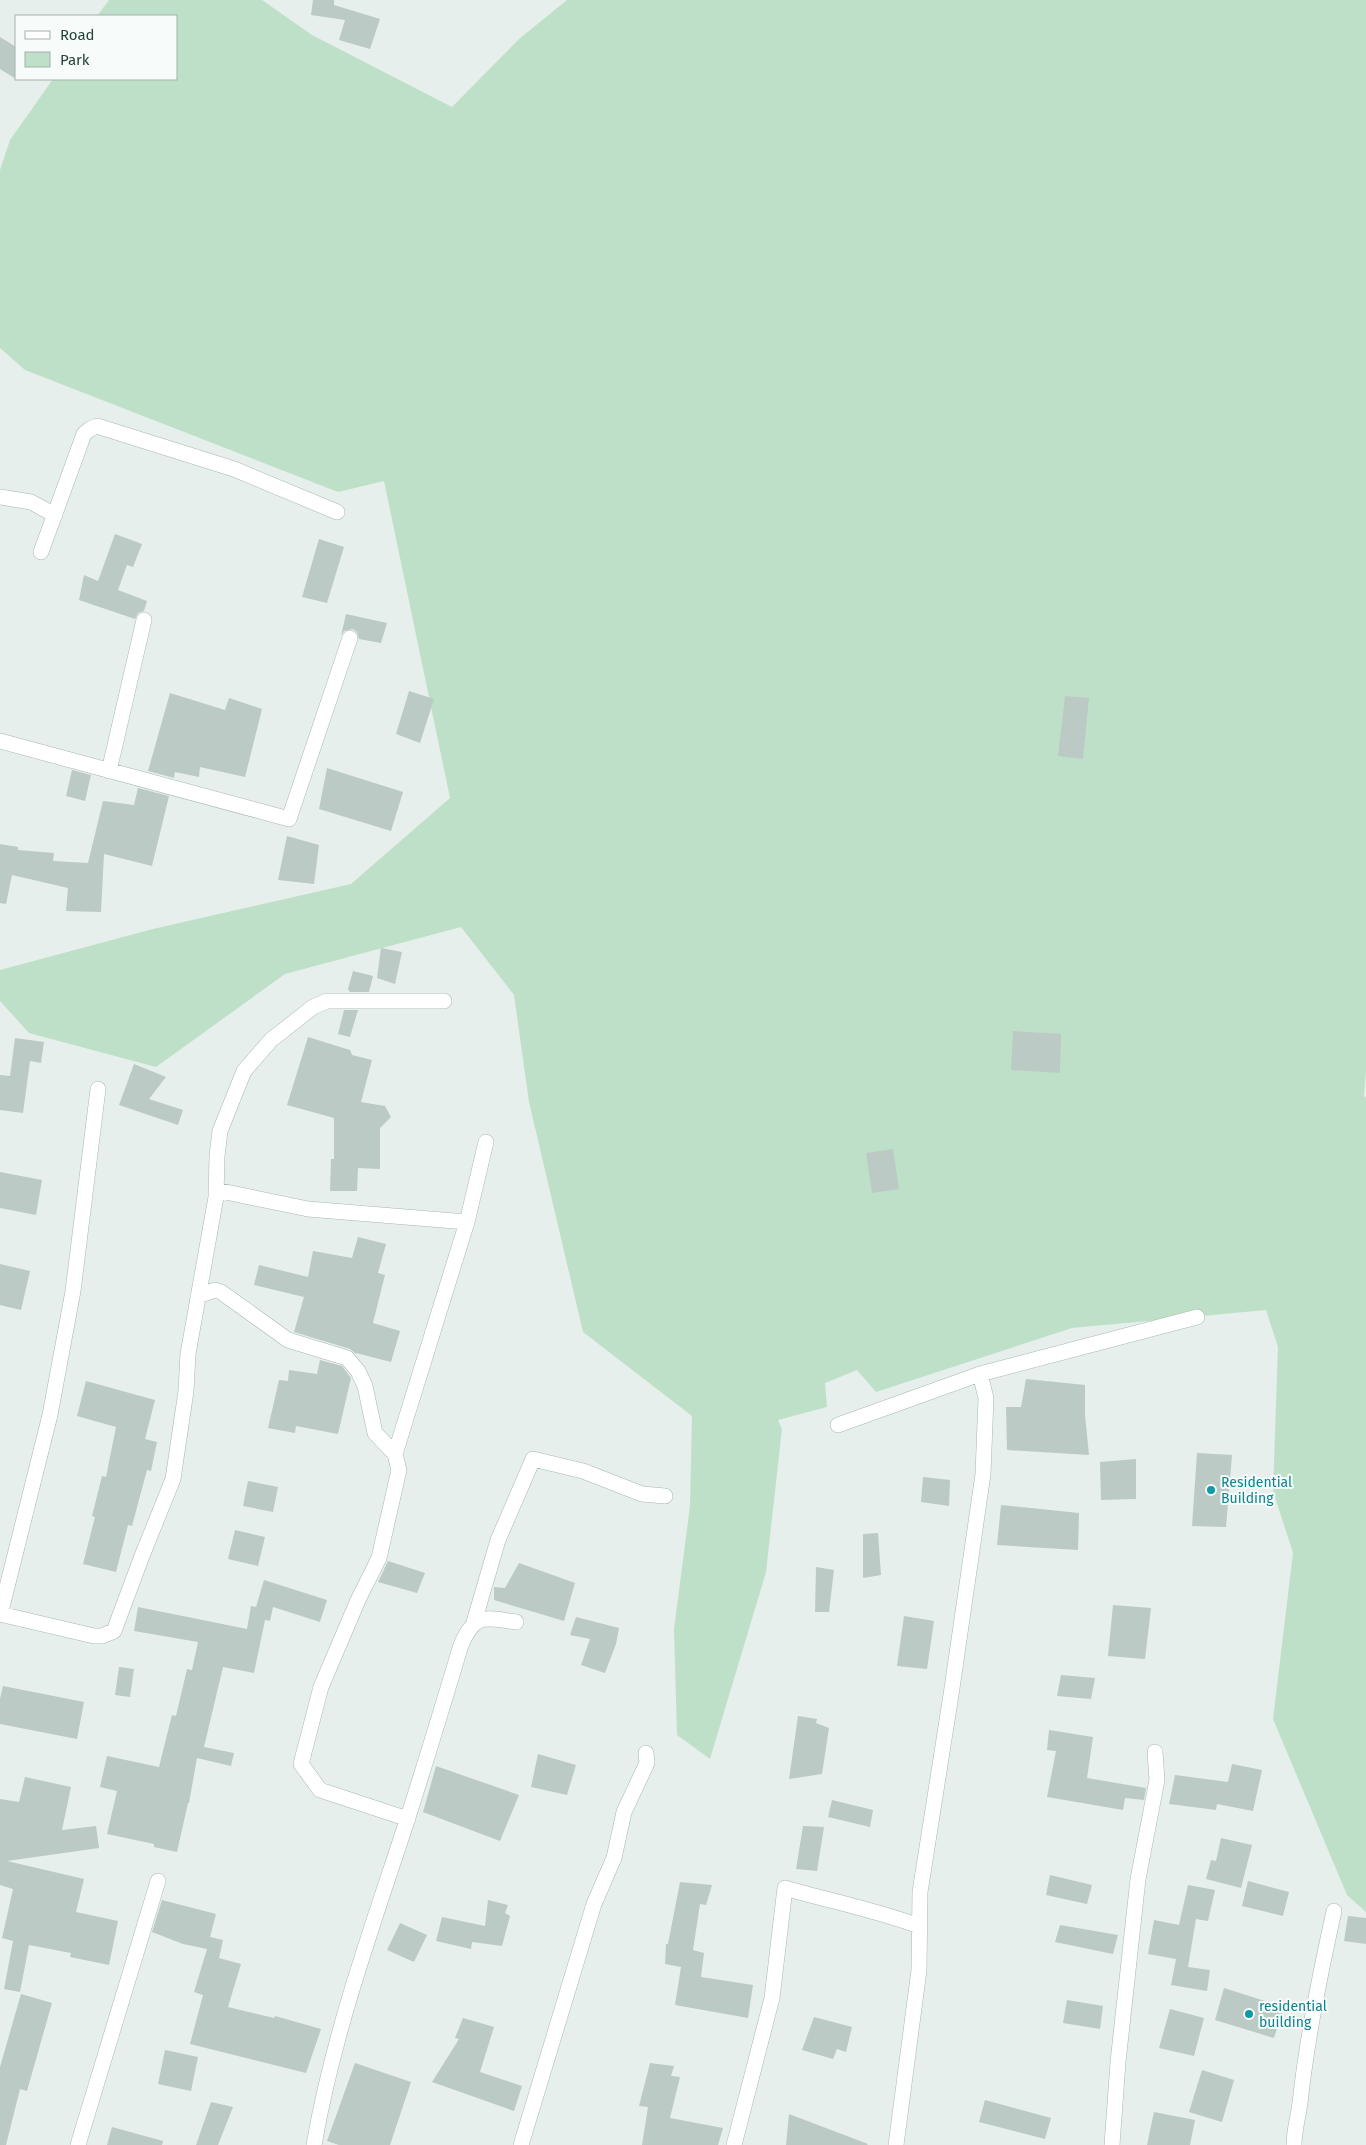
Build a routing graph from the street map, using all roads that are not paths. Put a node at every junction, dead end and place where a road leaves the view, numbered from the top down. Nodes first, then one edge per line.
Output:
1 (0, 497) edge
2 (337, 512) dead end
3 (55, 515) junction
4 (41, 552) dead end
5 (144, 620) dead end
6 (350, 638) dead end
7 (0, 741) edge
8 (109, 771) junction
9 (444, 1001) dead end
10 (98, 1089) dead end
11 (486, 1142) dead end
12 (216, 1190) junction
13 (467, 1222) junction
14 (198, 1296) junction
15 (1197, 1318) dead end
16 (980, 1374) junction
17 (838, 1426) dead end
18 (395, 1454) junction
19 (665, 1496) dead end
20 (0, 1614) edge
21 (474, 1622) junction
22 (516, 1622) dead end
23 (1154, 1752) dead end
24 (646, 1753) dead end
25 (408, 1819) junction
26 (158, 1881) dead end
27 (1334, 1911) dead end
28 (919, 1926) junction
29 (78, 2145) edge
30 (314, 2145) edge
31 (521, 2145) edge
32 (734, 2145) edge
33 (896, 2145) edge
34 (1112, 2145) edge
35 (1294, 2145) edge

1 - 3 street
2 - 3 street
3 - 4 street
5 - 8 street
6 - 8 street
7 - 8 street
9 - 12 street
10 - 20 street
11 - 13 street
12 - 13 street
12 - 14 street
13 - 18 street
14 - 18 street
14 - 20 street
15 - 16 street
16 - 17 street
16 - 28 street
18 - 25 street
19 - 21 street
21 - 22 street
21 - 25 street
23 - 34 street
24 - 31 street
25 - 30 street
26 - 29 street
27 - 35 street
28 - 32 street
28 - 33 street

